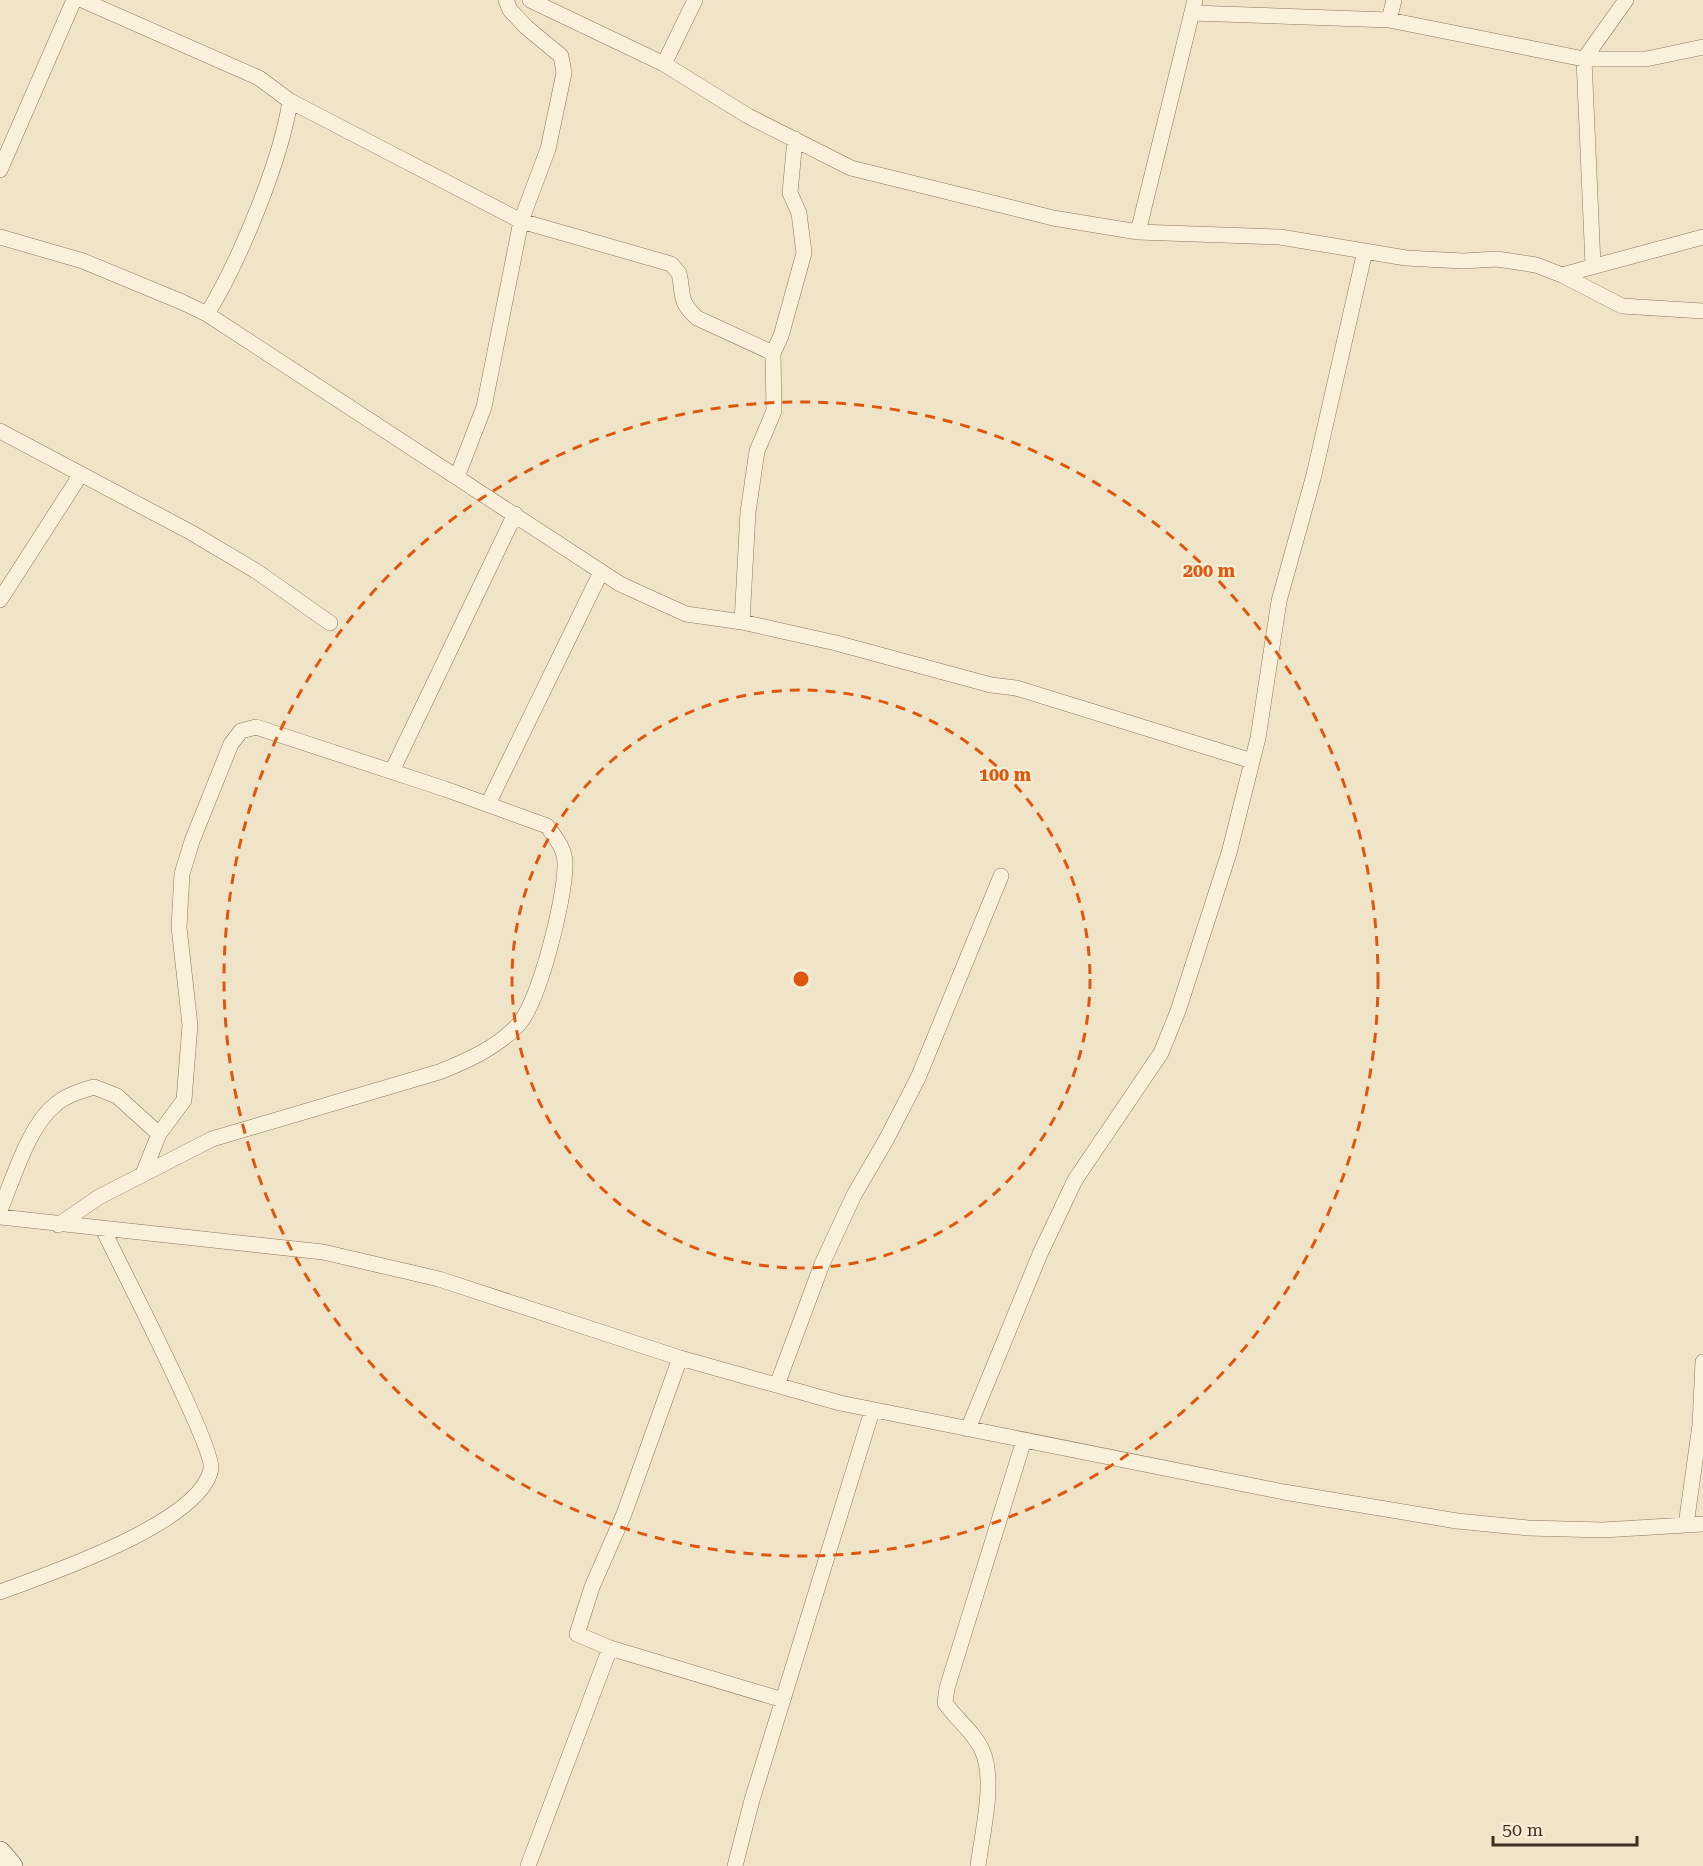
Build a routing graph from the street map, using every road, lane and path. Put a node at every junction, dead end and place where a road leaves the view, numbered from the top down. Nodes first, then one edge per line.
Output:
1 (74, 0) edge
2 (82, 0) edge
3 (506, 0) edge
4 (530, 0) edge
5 (695, 0) edge
6 (1394, 0) edge
7 (1626, 0) edge
8 (1193, 7) edge
9 (1389, 20) junction
10 (1703, 47) edge
11 (1584, 59) junction
12 (664, 64) junction
13 (290, 101) junction
14 (795, 139) junction
15 (4, 151) edge
16 (0, 170) edge
17 (521, 221) junction
18 (1138, 232) junction
19 (0, 237) edge
20 (1703, 237) edge
21 (1365, 251) junction
22 (1593, 265) junction
23 (1562, 275) junction
24 (1703, 311) edge
25 (207, 314) junction
26 (773, 353) junction
27 (0, 431) edge
28 (81, 474) junction
29 (457, 477) junction
30 (515, 514) junction
31 (601, 572) junction
32 (0, 600) edge
33 (742, 622) junction
34 (330, 623) dead end
35 (1252, 761) junction
36 (392, 771) junction
37 (488, 804) junction
38 (1001, 876) dead end
39 (159, 1134) junction
40 (143, 1174) junction
41 (0, 1210) edge
42 (0, 1217) edge
43 (58, 1225) junction
44 (103, 1229) junction
45 (680, 1358) junction
46 (1703, 1362) edge
47 (777, 1386) junction
48 (872, 1411) junction
49 (1702, 1426) edge
50 (968, 1429) junction
51 (1024, 1440) junction
52 (1703, 1524) edge
53 (1686, 1526) junction
54 (0, 1592) edge
55 (610, 1648) junction
56 (783, 1700) junction
57 (0, 1852) edge
58 (12, 1866) edge
59 (528, 1866) edge
60 (735, 1866) edge
61 (978, 1866) edge

1 - 15 street
2 - 13 street
3 - 17 street
4 - 12 street
5 - 12 street
6 - 9 street
7 - 11 street
8 - 9 street
8 - 18 street
9 - 11 street
10 - 11 street
11 - 22 street
12 - 14 street
13 - 17 street
13 - 25 street
14 - 18 street
14 - 26 street
15 - 16 street
17 - 26 street
17 - 29 street
18 - 21 street
19 - 25 street
20 - 22 street
21 - 23 street
21 - 35 street
22 - 23 street
23 - 24 street
25 - 29 street
26 - 33 street
27 - 28 street
28 - 32 street
28 - 34 street
29 - 30 street
30 - 31 street
30 - 36 street
31 - 33 street
31 - 37 street
33 - 35 street
35 - 50 street
36 - 37 street
36 - 39 street
37 - 40 street
38 - 47 street
39 - 40 street
39 - 41 street
40 - 43 street
42 - 43 street
43 - 44 street
44 - 45 street
44 - 54 street
45 - 47 street
45 - 55 street
46 - 49 street
47 - 48 street
48 - 50 street
48 - 56 street
49 - 53 street
50 - 51 street
51 - 53 street
51 - 61 street
52 - 53 street
55 - 56 street
55 - 59 street
56 - 60 street
57 - 58 street

